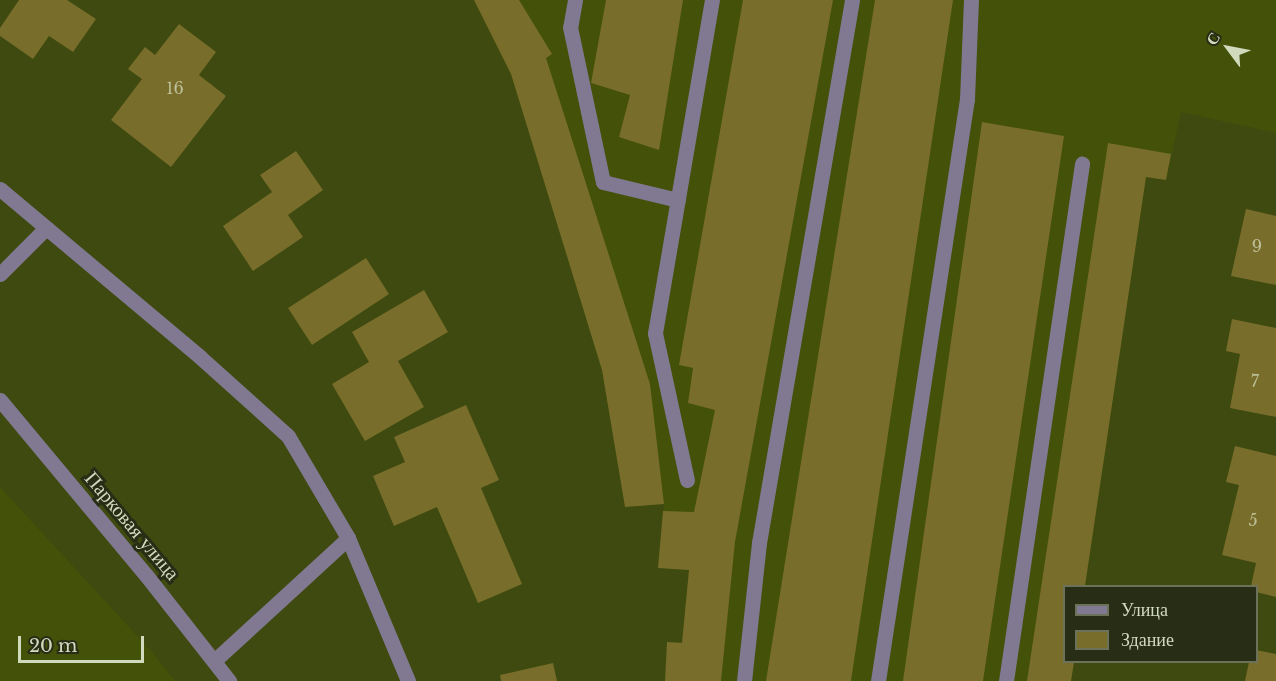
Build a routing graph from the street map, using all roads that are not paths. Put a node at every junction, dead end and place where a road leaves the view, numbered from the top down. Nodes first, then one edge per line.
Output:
1 (575, 0) edge
2 (712, 0) edge
3 (852, 0) edge
4 (971, 0) edge
5 (1082, 164) dead end
6 (0, 189) edge
7 (678, 200) junction
8 (46, 228) junction
9 (0, 274) edge
10 (0, 400) edge
11 (687, 480) dead end
12 (348, 538) junction
13 (214, 662) junction
14 (229, 681) edge
15 (408, 681) edge
16 (744, 681) edge
17 (878, 681) edge
18 (1006, 681) edge

1 - 7 street
2 - 7 street
3 - 16 street
4 - 17 street
5 - 18 street
6 - 8 street
7 - 11 street
8 - 9 street
8 - 12 street
10 - 13 street, Парковая улица
12 - 13 street
12 - 15 street
13 - 14 street, Парковая улица

